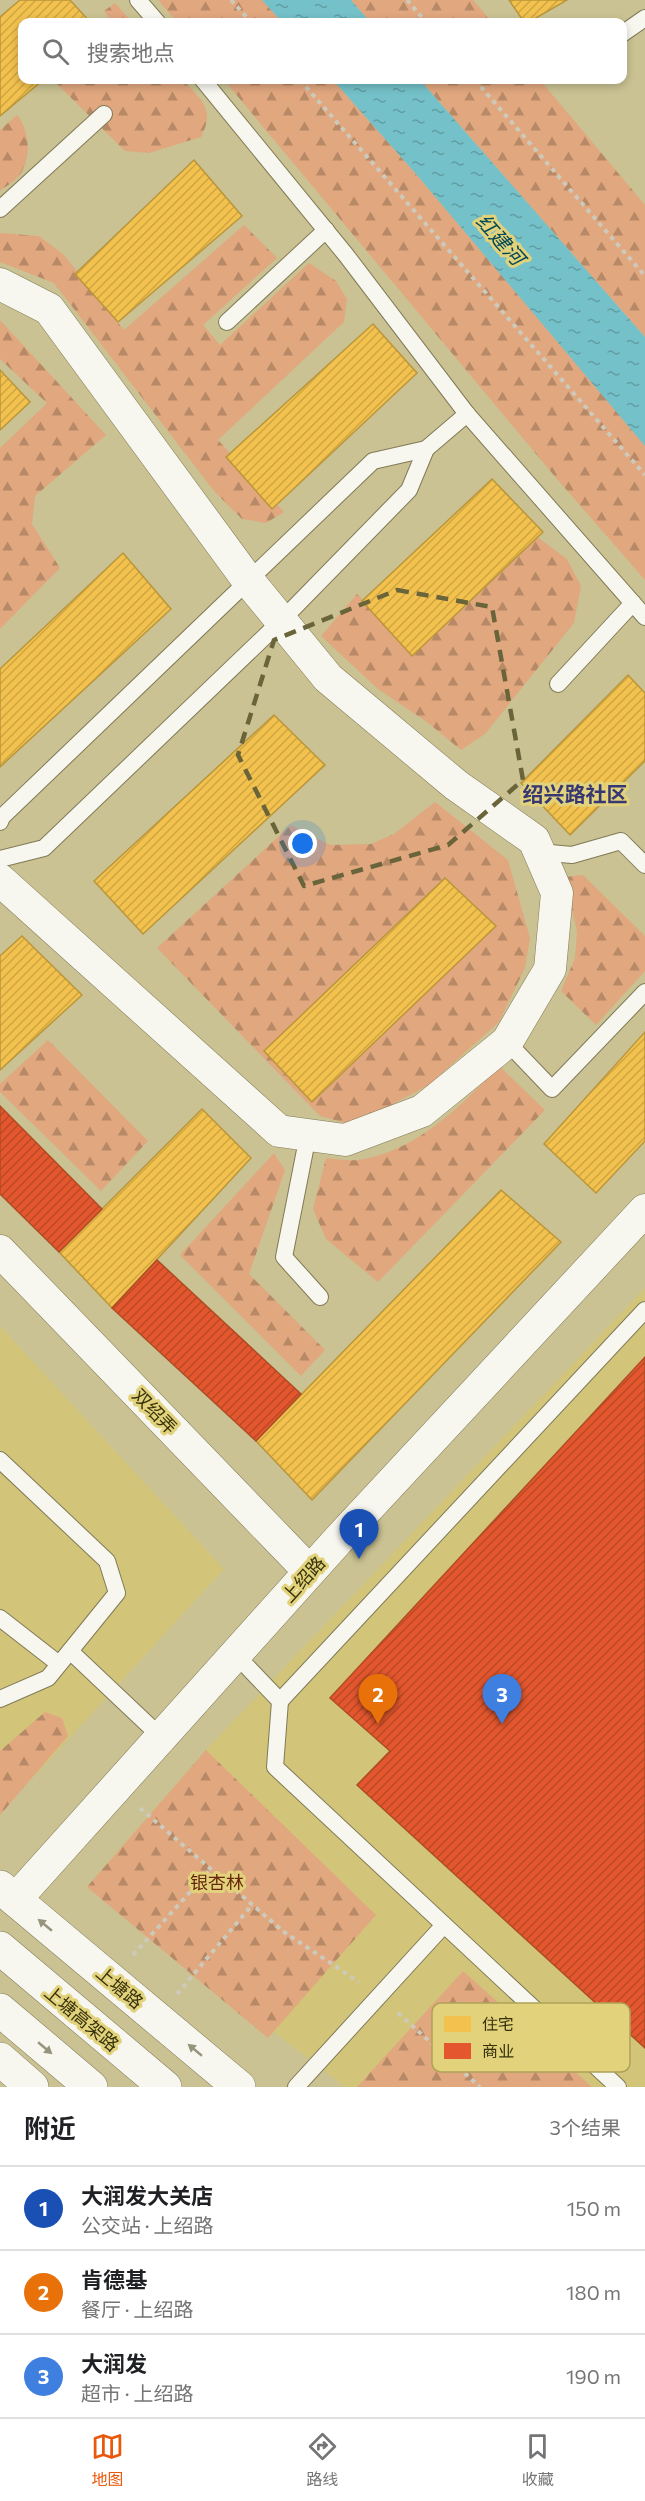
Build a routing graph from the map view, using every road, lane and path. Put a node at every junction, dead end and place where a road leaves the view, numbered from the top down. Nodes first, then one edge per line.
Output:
1 (138, 0) edge
2 (231, 0) edge
3 (407, 0) edge
4 (154, 18) edge
5 (247, 18) edge
6 (423, 18) edge
7 (645, 18) edge
8 (627, 31) edge
9 (206, 84) edge
10 (303, 84) edge
11 (478, 84) edge
12 (104, 114) dead end
13 (0, 209) edge
14 (326, 230) junction
15 (645, 276) edge
16 (0, 284) edge
17 (227, 322) dead end
18 (466, 414) junction
19 (426, 449) junction
20 (645, 475) edge
21 (247, 579) junction
22 (633, 603) junction
23 (645, 617) edge
24 (281, 621) junction
25 (558, 684) dead end
26 (0, 822) edge
27 (539, 852) junction
28 (0, 859) edge
29 (645, 865) edge
30 (0, 880) edge
31 (645, 992) edge
32 (507, 1042) junction
33 (308, 1135) junction
34 (645, 1210) edge
35 (0, 1251) edge
36 (320, 1297) dead end
37 (645, 1310) edge
38 (0, 1460) edge
39 (309, 1571) junction
40 (0, 1618) edge
41 (235, 1654) junction
42 (64, 1658) junction
43 (0, 1699) edge
44 (280, 1701) junction
45 (161, 1737) junction
46 (117, 1787) junction
47 (211, 1869) junction
48 (8, 1893) edge
49 (252, 1905) junction
50 (444, 1925) junction
51 (0, 1948) edge
52 (111, 1980) junction
53 (379, 1996) junction
54 (528, 2003) edge
55 (0, 2010) edge
56 (157, 2018) junction
57 (432, 2044) edge
58 (0, 2059) edge
59 (463, 2072) edge
60 (602, 2072) edge
61 (32, 2087) edge
62 (91, 2087) edge
63 (165, 2087) edge
64 (240, 2087) edge
65 (296, 2087) edge
66 (480, 2087) edge
67 (618, 2087) edge

1 - 4 lane
2 - 5 path
3 - 6 path
7 - 8 lane
9 - 14 lane
10 - 20 path
11 - 15 path
12 - 13 lane
14 - 17 lane
14 - 18 lane
16 - 21 street
18 - 19 lane
18 - 22 lane
19 - 21 lane
19 - 24 lane
21 - 24 street
21 - 26 lane
22 - 23 lane
22 - 25 lane
24 - 27 street
24 - 28 lane
27 - 29 lane
27 - 32 street
30 - 33 street
31 - 32 lane
32 - 33 street
33 - 36 lane
34 - 39 street, 上绍路
35 - 39 street, 双绍弄
37 - 44 lane
38 - 42 lane
39 - 41 street, 上绍路
40 - 42 lane
41 - 44 lane
41 - 45 street, 上绍路
42 - 43 lane
42 - 45 lane
44 - 50 lane
45 - 46 street, 上绍路
46 - 47 path
46 - 48 street, 上绍路
47 - 49 path
47 - 52 path
52 -> 48 main road, 上塘路
49 - 53 path
49 - 56 path
50 - 53 lane
50 - 54 lane
51 - 63 main road, 上塘高架路
52 - 56 main road, 上塘路
53 - 57 path
53 - 65 lane
55 -> 62 main road
64 -> 56 main road, 上塘路
58 - 61 main road
59 - 66 path
60 - 67 lane

